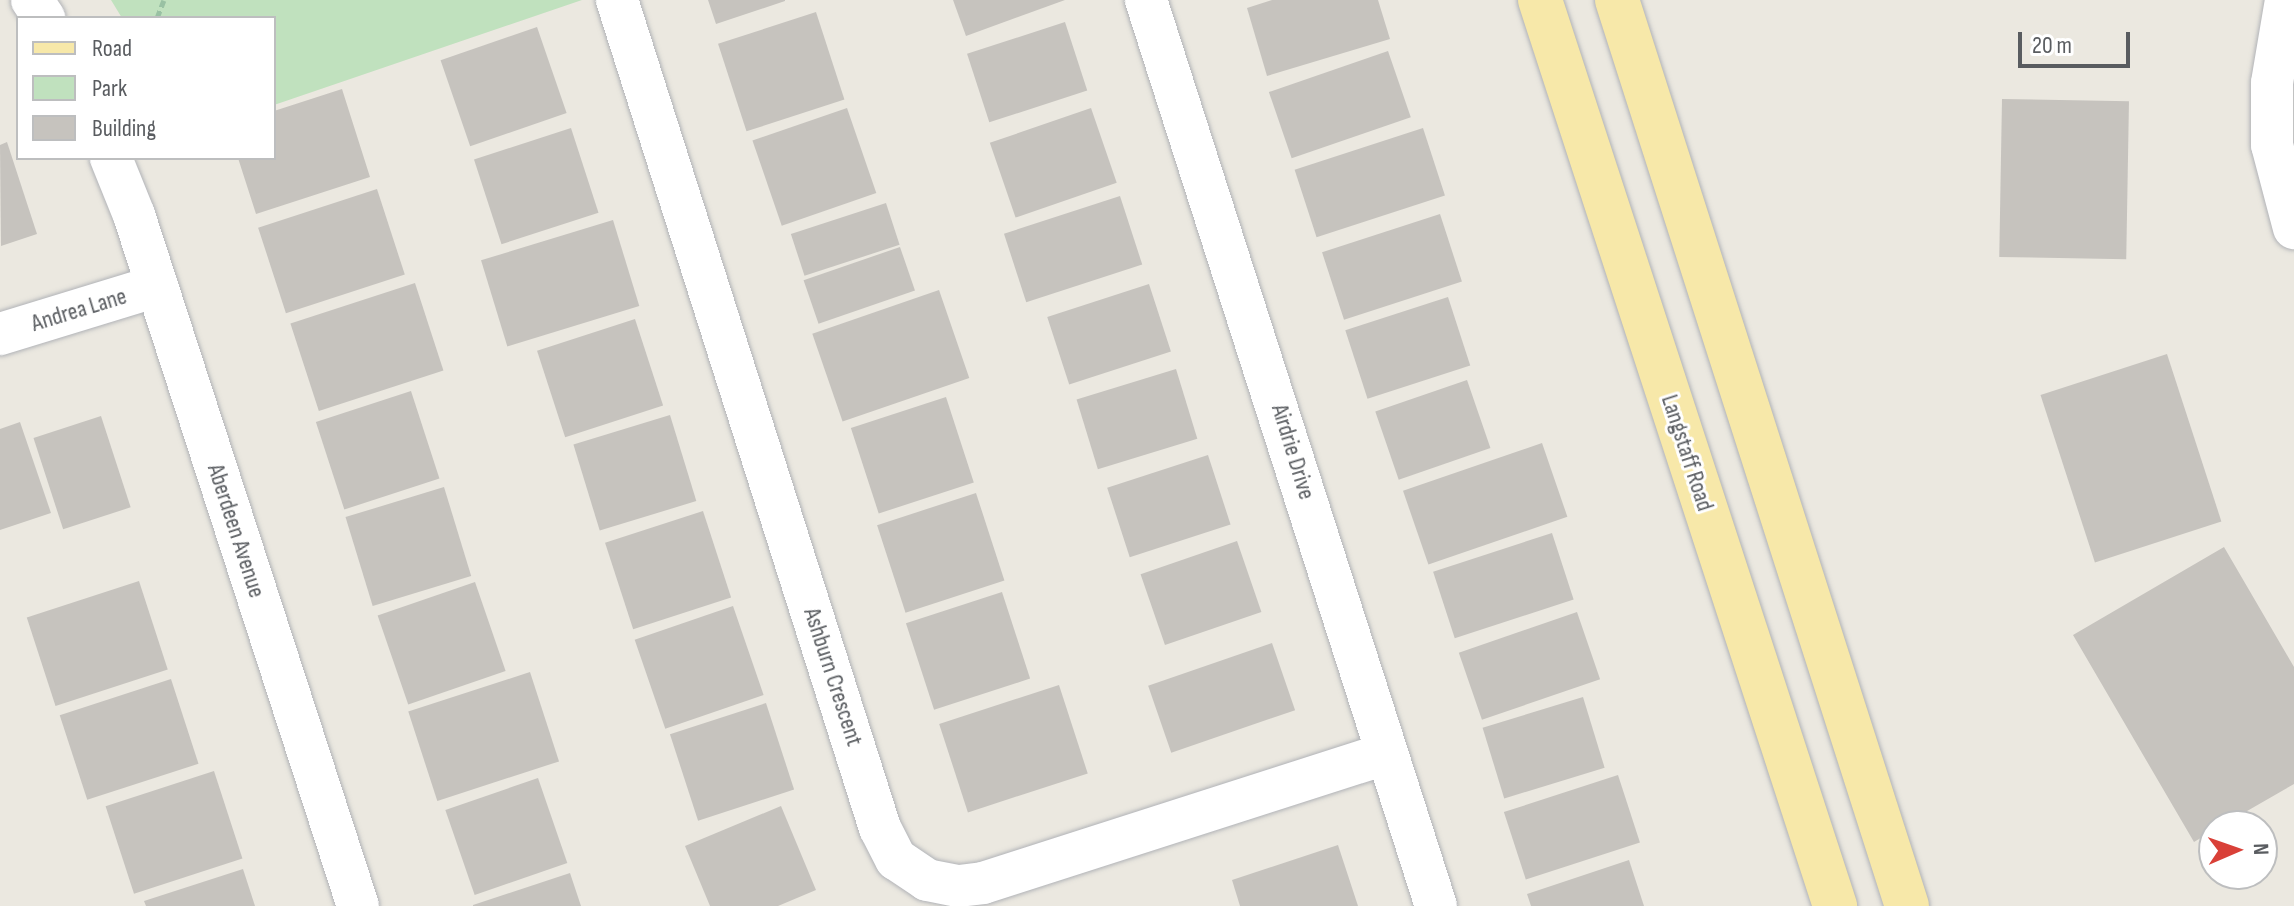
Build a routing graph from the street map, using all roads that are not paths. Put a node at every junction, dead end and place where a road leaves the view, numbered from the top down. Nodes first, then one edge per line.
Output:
1 (617, 0) edge
2 (1146, 0) edge
3 (1540, 0) edge
4 (1617, 0) edge
5 (2286, 0) edge
6 (112, 160) edge
7 (2294, 228) edge
8 (157, 286) junction
9 (0, 334) edge
10 (1387, 753) junction
11 (358, 906) edge
12 (1436, 906) edge
13 (1835, 906) edge
14 (1907, 906) edge

1 - 10 street, Ashburn Crescent
2 - 10 street, Airdrie Drive
3 - 13 main road, Langstaff Road
4 - 14 main road
5 - 7 street
6 - 8 street, Aberdeen Avenue
8 - 9 street, Andrea Lane
8 - 11 street, Aberdeen Avenue
10 - 12 street, Airdrie Drive

